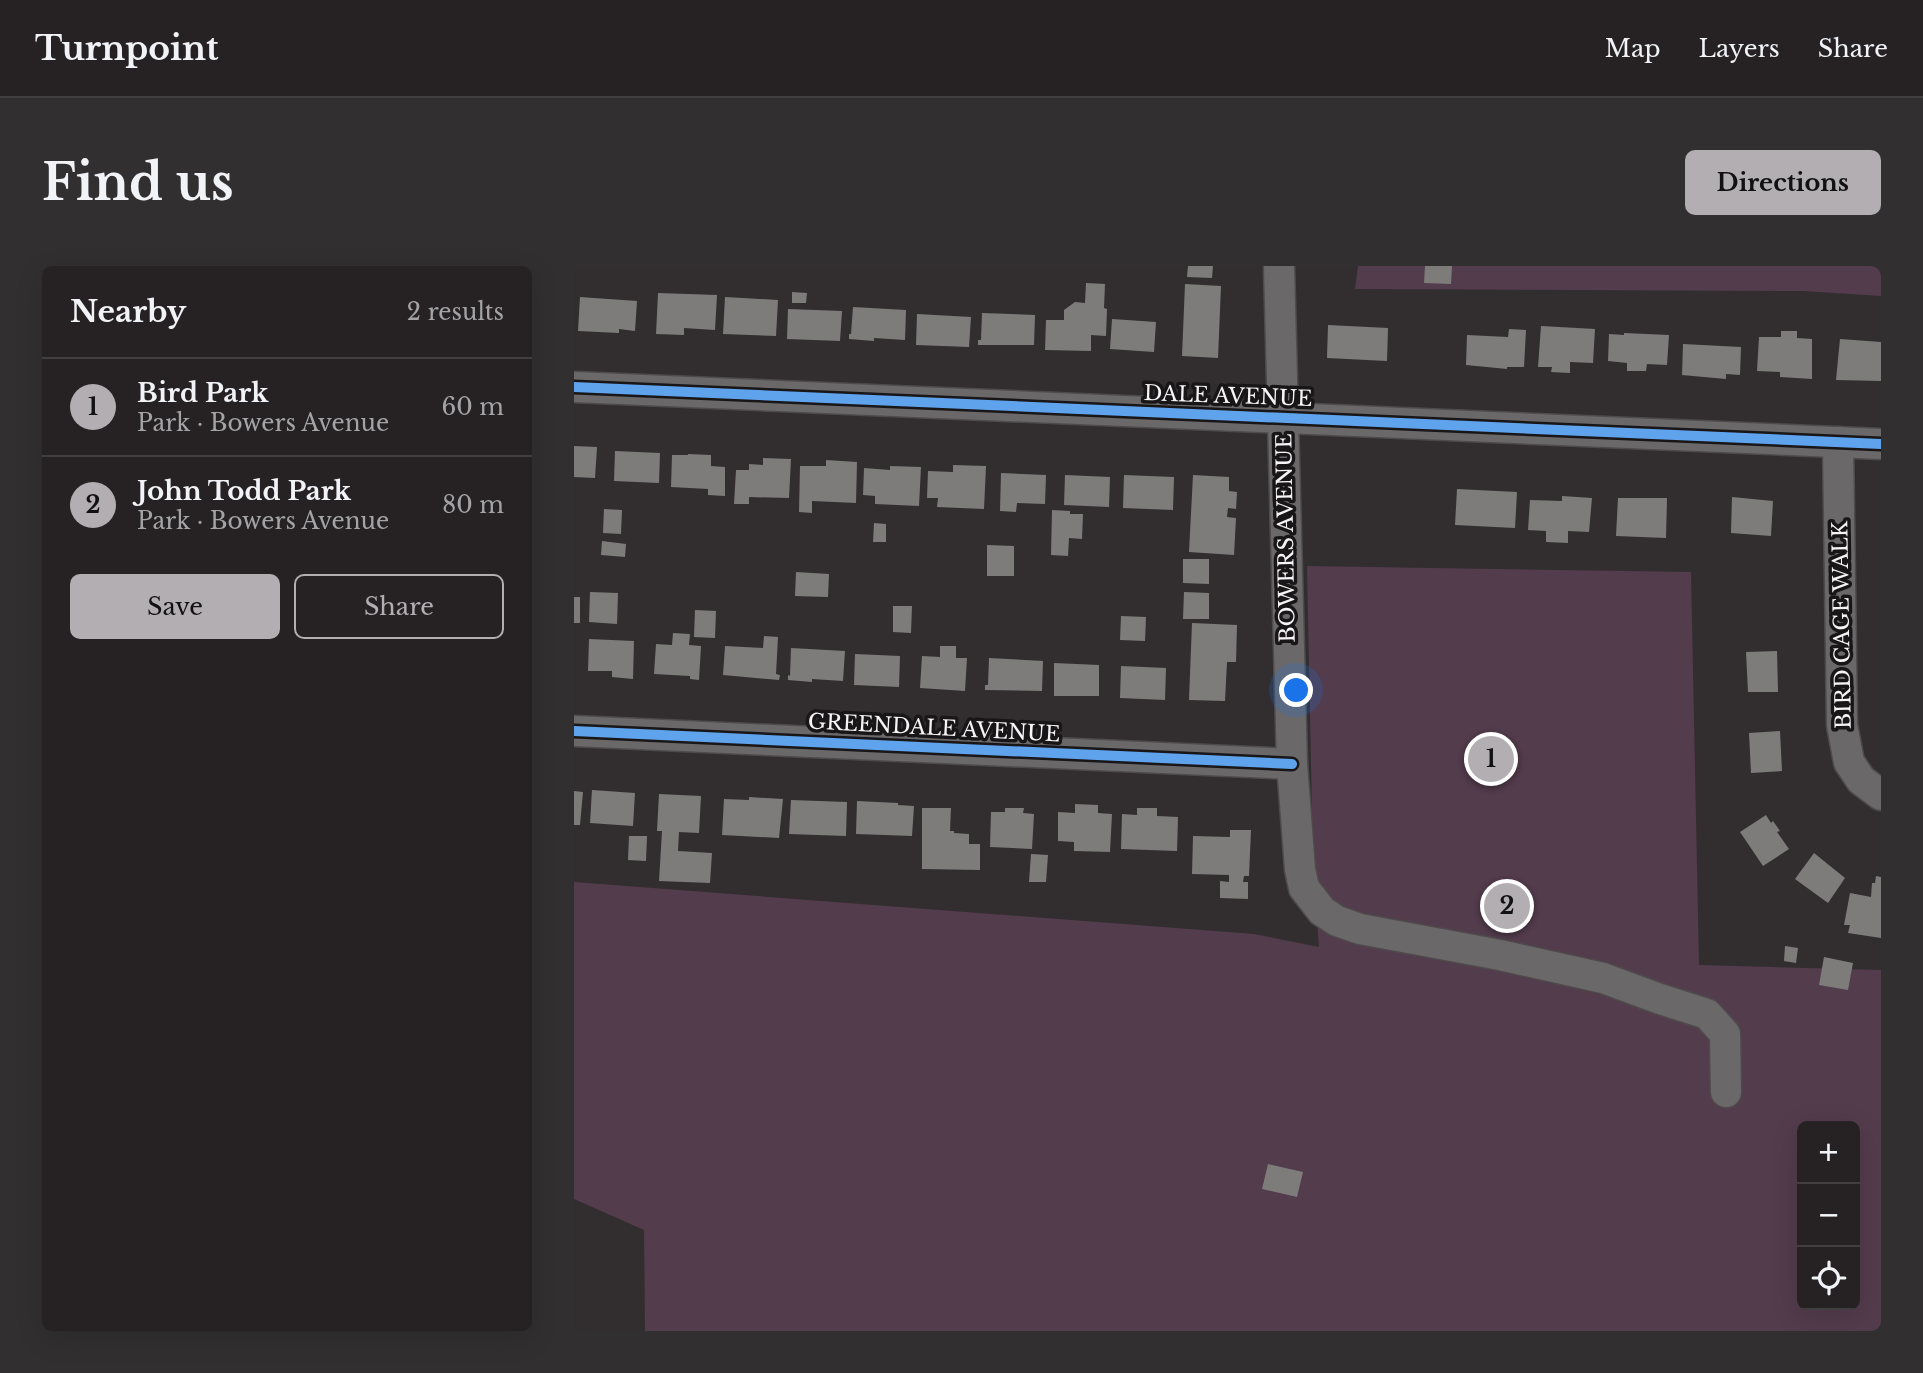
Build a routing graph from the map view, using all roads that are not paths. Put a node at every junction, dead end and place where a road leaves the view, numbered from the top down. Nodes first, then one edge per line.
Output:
1 (1279, 266) edge
2 (574, 387) edge
3 (1283, 418) junction
4 (1838, 442) junction
5 (1881, 444) edge
6 (574, 731) edge
7 (1292, 764) junction
8 (1881, 795) edge
9 (1726, 1092) dead end

1 - 3 street, BOWERS AVENUE
2 - 3 street, DALE AVENUE
3 - 4 street, DALE AVENUE
3 - 7 street, BOWERS AVENUE
4 - 5 street, DALE AVENUE
4 - 8 street, BIRD CAGE WALK
6 - 7 street, GREENDALE AVENUE
7 - 9 street, BOWERS AVENUE

